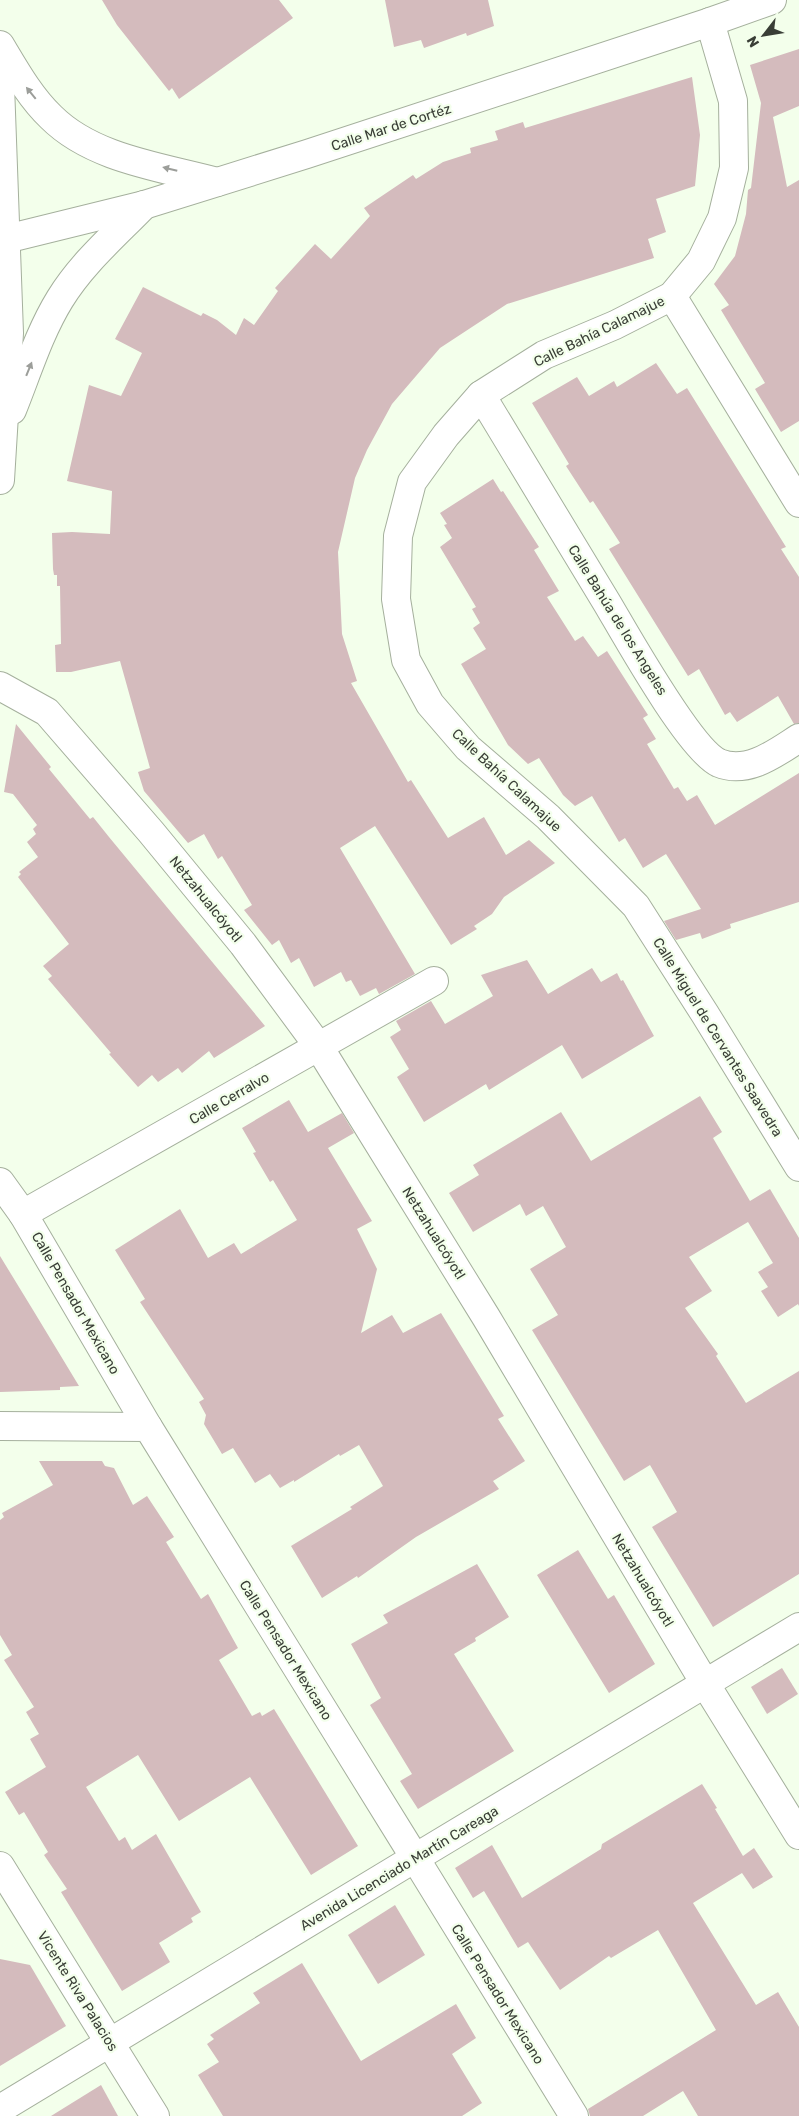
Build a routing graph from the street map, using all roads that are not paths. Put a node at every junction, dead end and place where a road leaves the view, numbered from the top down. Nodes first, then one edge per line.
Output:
1 (772, 0) edge
2 (710, 22) junction
3 (0, 45) edge
4 (0, 85) edge
5 (217, 182) junction
6 (144, 205) junction
7 (6, 239) junction
8 (672, 296) junction
9 (481, 395) junction
10 (4, 430) junction
11 (0, 480) edge
12 (799, 503) edge
13 (0, 686) edge
14 (799, 738) edge
15 (636, 906) joint
16 (434, 981) dead end
17 (319, 1047) junction
18 (799, 1167) edge
19 (0, 1182) edge
20 (23, 1214) junction
21 (0, 1426) edge
22 (148, 1427) junction
23 (799, 1627) edge
24 (706, 1685) junction
25 (799, 1835) edge
26 (415, 1858) junction
27 (0, 1866) edge
28 (110, 2042) junction
29 (0, 2109) edge
30 (155, 2116) edge
31 (574, 2116) edge

1 - 2 street, Calle Mar de Cortéz
2 - 5 street, Calle Mar de Cortéz
2 - 8 street, Calle Bahía Calamajue
5 -> 3 street
4 - 7 street
5 - 6 street, Calle Mar de Cortéz
6 - 7 street, Calle Mar de Cortéz
10 -> 6 street
7 - 10 street
8 - 9 street, Calle Bahía Calamajue
8 - 12 street
9 - 14 street, Calle Bahúa de los Angeles
9 - 15 street, Calle Bahía Calamajue
10 - 11 street
13 - 17 street, Netzahualcóyotl
15 - 18 street, Calle Miguel de Cervantes Saavedra
16 - 17 street, Calle Cerralvo
17 - 20 street, Calle Cerralvo
17 - 24 street, Netzahualcóyotl
19 - 20 street, Calle Pensador Mexicano
20 - 22 street, Calle Pensador Mexicano
21 - 22 street
22 - 26 street, Calle Pensador Mexicano
23 - 24 street, Avenida Licenciado Martín Careaga
24 - 25 street, Netzahualcóyotl
24 - 26 street, Avenida Licenciado Martín Careaga
26 - 28 street, Avenida Licenciado Martín Careaga
26 - 31 street, Calle Pensador Mexicano
27 - 28 street, Vicente Riva Palacios
28 - 29 street, Avenida Licenciado Martín Careaga
28 - 30 street, Vicente Riva Palacios

